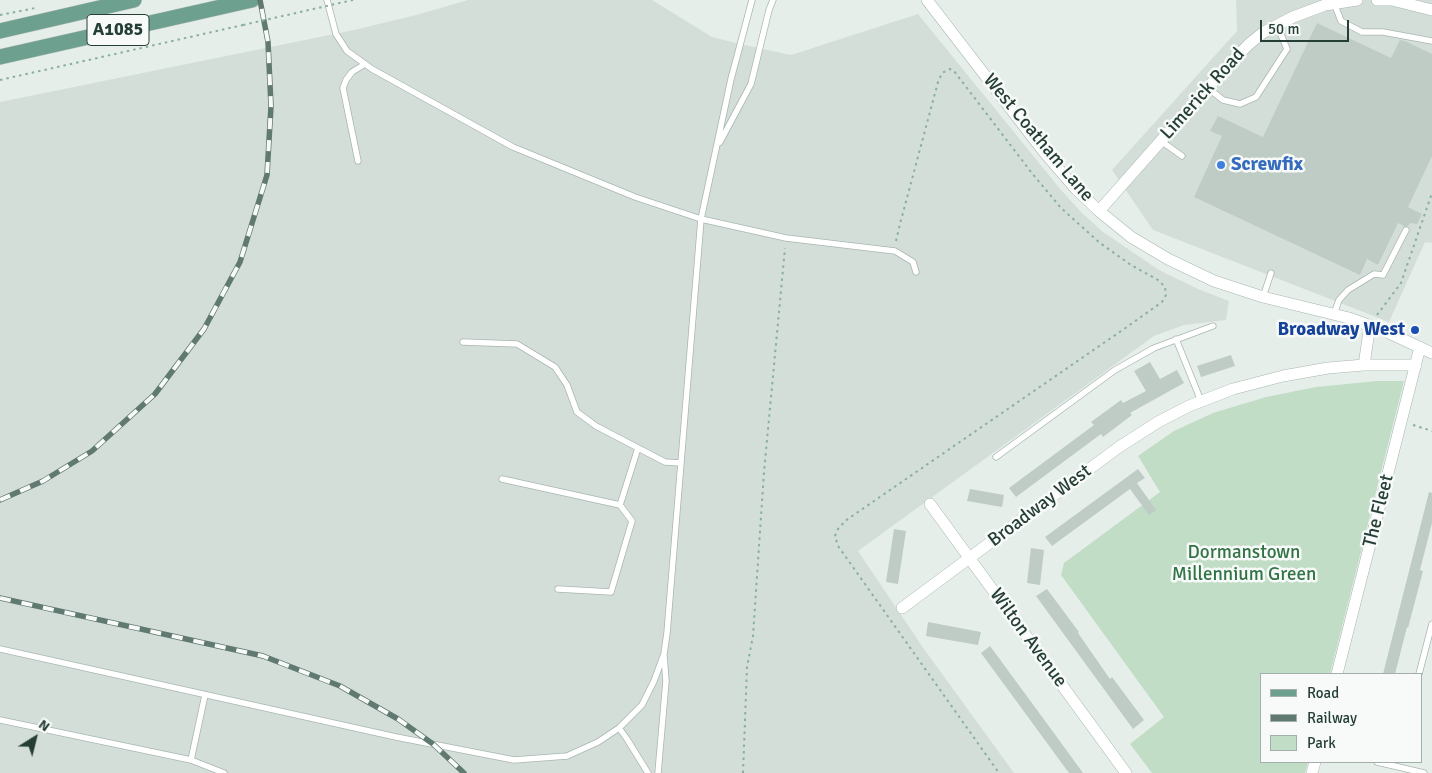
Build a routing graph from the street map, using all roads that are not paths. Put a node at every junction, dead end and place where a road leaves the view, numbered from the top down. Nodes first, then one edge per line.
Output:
1 (134, 0) edge
2 (252, 0) edge
3 (327, 0) edge
4 (752, 0) edge
5 (773, 0) edge
6 (927, 0) edge
7 (1357, 0) edge
8 (1377, 0) edge
9 (1328, 3) edge
10 (1432, 10) edge
11 (1276, 24) junction
12 (0, 31) edge
13 (1432, 41) edge
14 (0, 57) edge
15 (365, 64) junction
16 (1208, 88) junction
17 (1161, 142) junction
18 (716, 148) junction
19 (1182, 156) dead end
20 (358, 161) dead end
21 (1099, 211) junction
22 (701, 219) junction
23 (1406, 230) dead end
24 (916, 272) dead end
25 (1271, 273) dead end
26 (1263, 297) junction
27 (1334, 314) junction
28 (1370, 325) junction
29 (1213, 326) dead end
30 (1176, 339) junction
31 (463, 342) dead end
32 (1420, 347) junction
33 (1432, 353) edge
34 (1364, 364) junction
35 (1416, 364) junction
36 (1200, 401) junction
37 (638, 448) junction
38 (996, 457) dead end
39 (681, 463) junction
40 (502, 479) dead end
41 (930, 504) dead end
42 (620, 505) junction
43 (970, 558) junction
44 (558, 589) dead end
45 (902, 608) dead end
46 (1432, 624) edge
47 (0, 649) edge
48 (664, 654) junction
49 (1337, 673) edge
50 (1419, 673) edge
51 (205, 694) junction
52 (0, 720) edge
53 (619, 728) junction
54 (191, 760) junction
55 (1397, 764) edge
56 (224, 773) edge
57 (648, 773) edge
58 (658, 773) edge
59 (1126, 773) edge
60 (1424, 773) edge

1 - 12 main road, A1085
2 - 14 main road, A1085
3 - 15 lane
4 - 18 lane
5 - 18 lane
6 - 21 street, West Coatham Lane
7 - 9 street, Limerick Road
8 - 10 street
9 - 11 street, Limerick Road
9 - 13 lane
11 - 16 street, Limerick Road
11 - 16 lane
15 - 20 lane
15 - 22 lane
16 - 17 street, Limerick Road
17 - 19 lane
17 - 21 street, Limerick Road
18 - 22 lane
21 - 26 street, West Coatham Lane
22 - 24 lane
22 - 39 lane
23 - 27 lane
25 - 26 lane
26 - 27 street, West Coatham Lane
27 - 28 street, West Coatham Lane
28 - 32 street, West Coatham Lane
28 - 34 street
29 - 30 lane
30 - 36 lane
30 - 38 lane
31 - 37 lane
32 - 33 street
32 - 35 street, The Fleet
34 - 35 street, Broadway West
34 - 36 street, Broadway West
35 - 49 street, The Fleet
36 - 43 street, Broadway West
37 - 39 lane
37 - 42 lane
39 - 48 lane
40 - 42 lane
41 - 43 street, Wilton Avenue
42 - 44 lane
43 - 45 street, Broadway West
43 - 59 street, Wilton Avenue
46 - 50 lane
47 - 51 lane
48 - 53 lane
48 - 58 lane
51 - 53 lane
51 - 54 lane
52 - 54 lane
53 - 57 lane
54 - 56 lane
55 - 60 lane

